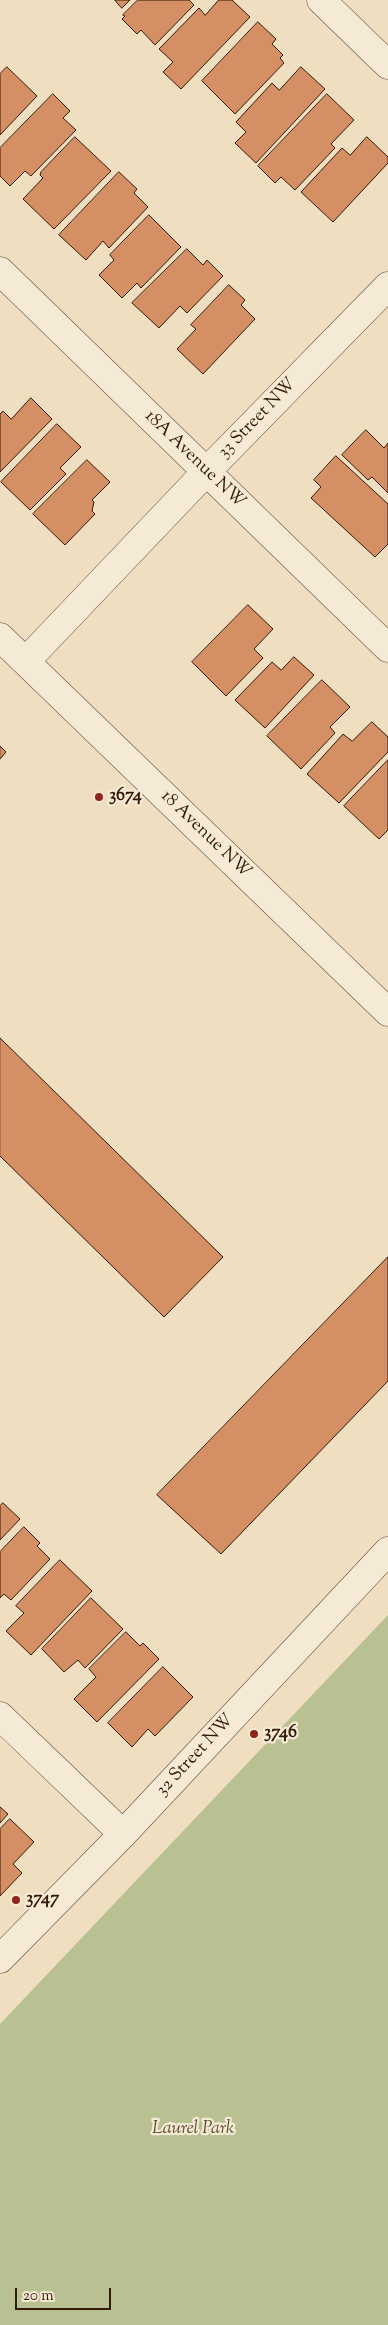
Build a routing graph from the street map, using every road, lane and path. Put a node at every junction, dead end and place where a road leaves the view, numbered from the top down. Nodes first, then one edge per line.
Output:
1 (321, 0) edge
2 (388, 65) edge
3 (0, 271) edge
4 (388, 286) edge
5 (206, 472) junction
6 (0, 637) edge
7 (388, 648) edge
8 (26, 661) junction
9 (388, 1012) edge
10 (388, 1551) edge
11 (0, 1716) edge
12 (123, 1834) junction
13 (0, 1959) edge

1 - 2 street
3 - 5 street, 18A Avenue NW
4 - 5 street, 33 Street NW
5 - 7 street, 18A Avenue NW
5 - 8 street, 33 Street NW
6 - 8 street, 18 Avenue NW
8 - 9 street, 18 Avenue NW
10 - 12 street, 32 Street NW
11 - 12 street
12 - 13 street, 32 Street NW

